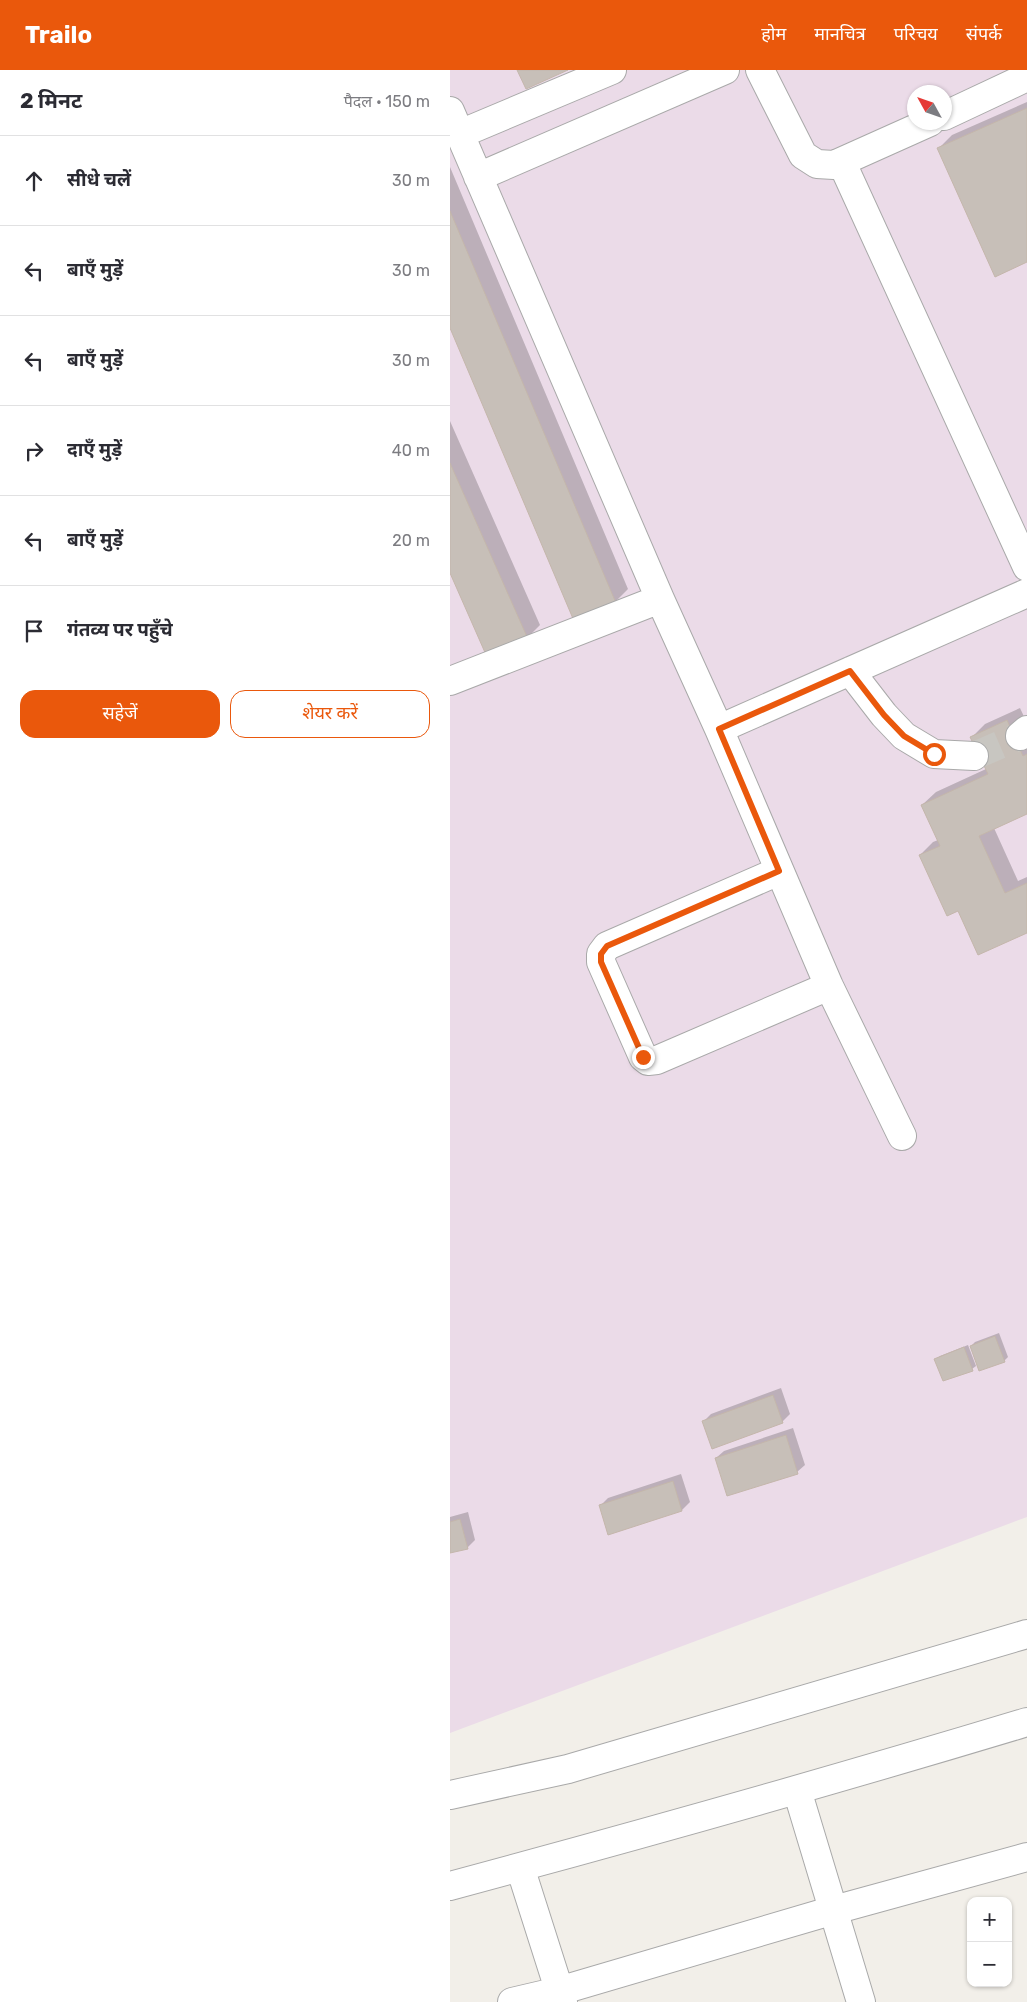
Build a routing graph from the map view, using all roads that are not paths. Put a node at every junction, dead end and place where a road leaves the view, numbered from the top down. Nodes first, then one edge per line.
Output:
1 (612, 70) edge
2 (725, 70) edge
3 (760, 70) edge
4 (1027, 77) edge
5 (952, 112) edge
6 (455, 123) edge
7 (912, 130) edge
8 (842, 162) junction
9 (478, 177) junction
10 (1027, 567) edge
11 (1027, 593) edge
12 (660, 599) junction
13 (850, 671) junction
14 (450, 681) edge
15 (719, 729) junction
16 (974, 756) tunnel mouth
17 (779, 871) junction
18 (828, 986) junction
19 (902, 1136) dead end
20 (1027, 1634) edge
21 (1027, 1722) edge
22 (798, 1790) junction
23 (450, 1794) edge
24 (1027, 1857) edge
25 (520, 1867) junction
26 (450, 1886) edge
27 (834, 1910) junction
28 (561, 1996) edge
29 (512, 2002) edge
30 (861, 2002) edge

1 - 6 street
2 - 9 street
3 - 8 street
4 - 5 street
6 - 9 street
7 - 8 street
8 - 10 street
9 - 12 street
11 - 13 street
12 - 14 street
12 - 15 street
13 - 15 street
13 - 16 street
15 - 17 street
17 - 18 street
17 - 18 street
18 - 19 street
20 - 23 street
21 - 22 street
22 - 25 street
22 - 27 street
24 - 27 street
25 - 26 street
25 - 28 street
27 - 28 street
27 - 30 street
28 - 29 street

